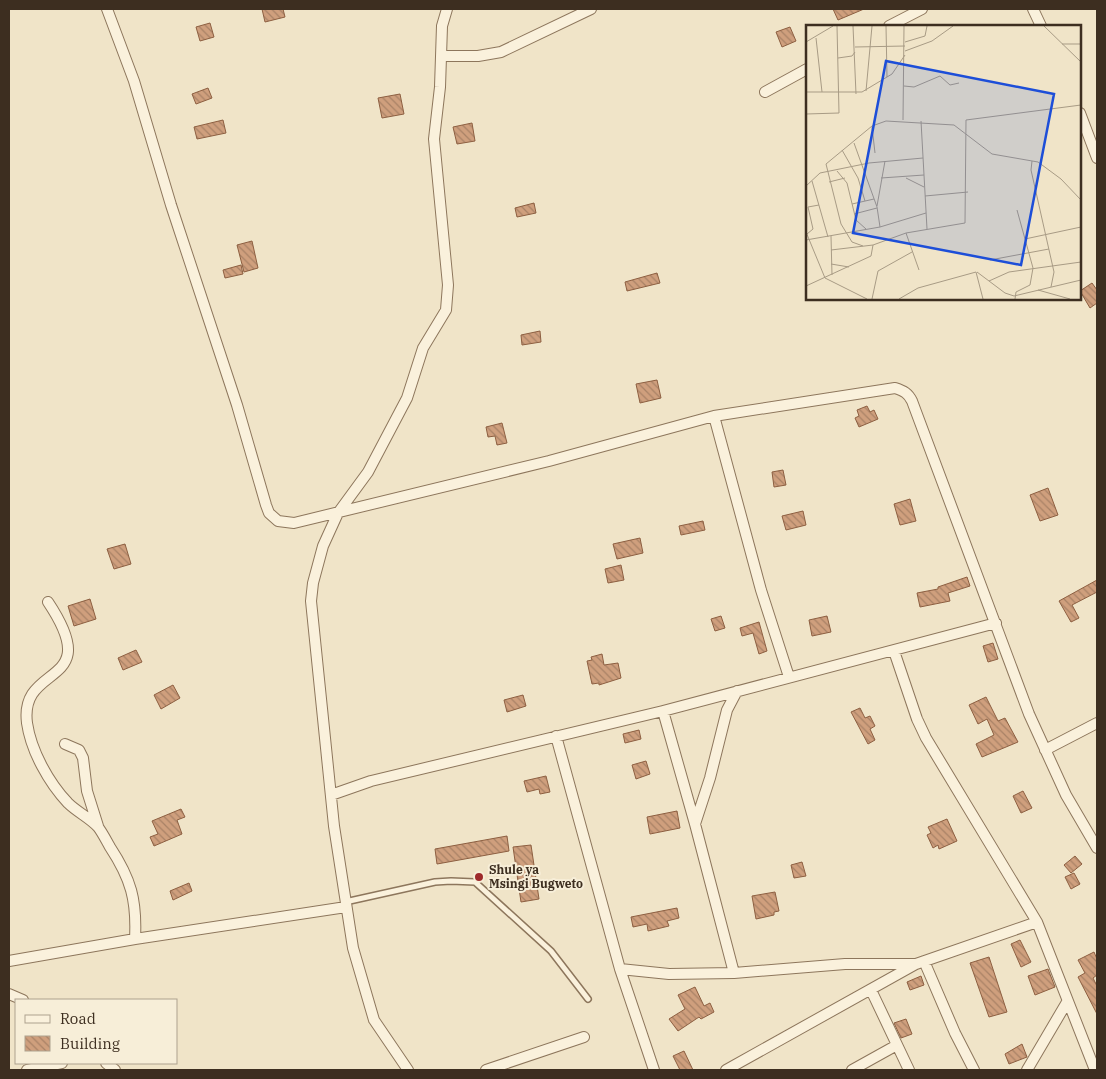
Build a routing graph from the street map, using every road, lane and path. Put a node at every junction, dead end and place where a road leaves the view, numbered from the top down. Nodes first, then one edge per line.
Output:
1 (107, 9) edge
2 (447, 9) edge
3 (591, 9) edge
4 (922, 9) edge
5 (1032, 9) edge
6 (891, 25) edge
7 (1040, 25) edge
8 (442, 56) junction
9 (806, 70) edge
10 (765, 92) dead end
11 (1081, 116) edge
12 (1097, 158) edge
13 (714, 416) junction
14 (338, 513) junction
15 (48, 602) dead end
16 (996, 623) junction
17 (894, 651) junction
18 (789, 677) junction
19 (737, 691) junction
20 (662, 712) junction
21 (1097, 723) edge
22 (556, 736) junction
23 (66, 744) dead end
24 (1045, 750) junction
25 (331, 795) junction
26 (696, 824) junction
27 (98, 827) junction
28 (1097, 848) edge
29 (345, 904) junction
30 (1037, 922) junction
31 (135, 939) junction
32 (9, 961) edge
33 (920, 963) junction
34 (620, 969) junction
35 (734, 973) junction
36 (871, 990) junction
37 (9, 994) edge
38 (21, 999) edge
39 (588, 999) dead end
40 (1067, 1002) junction
41 (584, 1037) dead end
42 (897, 1045) junction
43 (57, 1064) edge
44 (27, 1070) edge
45 (408, 1070) edge
46 (486, 1070) edge
47 (654, 1070) edge
48 (726, 1070) edge
49 (852, 1070) edge
50 (909, 1070) edge
51 (974, 1070) edge
52 (1027, 1070) edge
53 (1096, 1070) edge

1 - 14 street
2 - 8 street
3 - 8 street
4 - 6 street
5 - 7 street
8 - 14 street
9 - 10 street
11 - 12 street
13 - 14 street
13 - 16 street
13 - 18 street
14 - 25 street
15 - 27 street
16 - 17 street
16 - 24 street
17 - 18 street
17 - 30 street
18 - 19 street
19 - 20 street
19 - 26 street
20 - 22 street
20 - 26 street
21 - 24 street
22 - 25 street
22 - 34 street
23 - 27 street
24 - 28 street
25 - 29 street
26 - 35 street
27 - 31 street
29 - 31 street
29 - 39 lane
29 - 45 street
30 - 33 street
30 - 40 street
31 - 32 street
33 - 35 street
33 - 36 street
33 - 51 street
34 - 35 street
34 - 47 street
36 - 42 street
36 - 48 street
37 - 38 street
40 - 52 street
40 - 53 street
41 - 46 street
42 - 49 street
42 - 50 street
43 - 44 street

